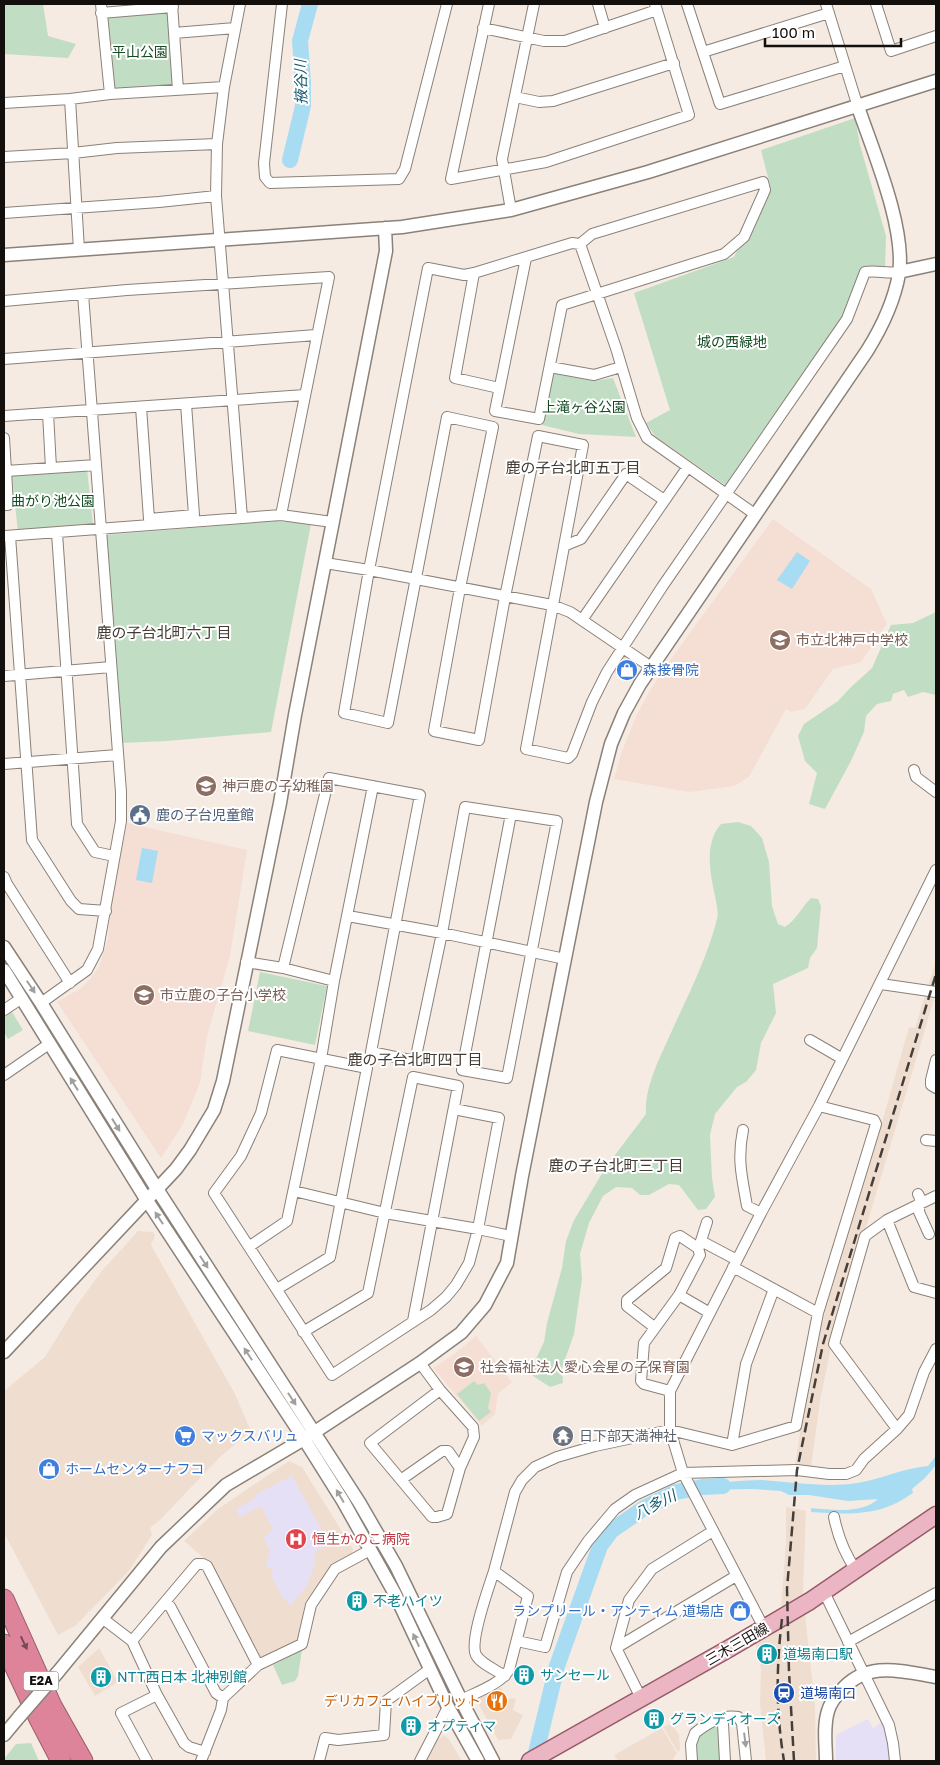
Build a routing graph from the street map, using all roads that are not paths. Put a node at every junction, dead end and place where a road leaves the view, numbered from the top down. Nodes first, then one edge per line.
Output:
1 (240, 4) edge
2 (282, 4) edge
3 (447, 4) edge
4 (488, 4) edge
5 (534, 4) edge
6 (598, 4) edge
7 (687, 4) edge
8 (876, 4) edge
9 (172, 5) edge
10 (656, 7) edge
11 (101, 8) edge
12 (827, 8) edge
13 (235, 28) junction
14 (483, 28) junction
15 (605, 28) junction
16 (174, 33) junction
17 (936, 36) edge
18 (528, 37) junction
19 (703, 52) junction
20 (674, 63) junction
21 (845, 66) junction
22 (936, 81) edge
23 (224, 86) junction
24 (178, 90) junction
25 (110, 94) junction
26 (515, 97) junction
27 (70, 99) junction
28 (4, 103) edge
29 (858, 107) junction
30 (218, 144) junction
31 (73, 153) junction
32 (4, 157) edge
33 (504, 170) junction
34 (216, 196) junction
35 (78, 208) junction
36 (511, 210) junction
37 (4, 212) edge
38 (385, 228) junction
39 (220, 240) junction
40 (580, 244) junction
41 (79, 250) junction
42 (4, 256) edge
43 (526, 258) junction
44 (936, 264) edge
45 (899, 272) junction
46 (474, 273) junction
47 (223, 284) junction
48 (83, 294) junction
49 (598, 294) junction
50 (4, 301) edge
51 (316, 335) junction
52 (228, 342) junction
53 (87, 352) junction
54 (4, 359) edge
55 (550, 367) junction
56 (622, 367) junction
57 (500, 388) junction
58 (305, 395) junction
59 (233, 400) junction
60 (186, 404) junction
61 (141, 407) junction
62 (91, 410) junction
63 (48, 413) junction
64 (4, 416) edge
65 (4, 438) edge
66 (96, 465) junction
67 (51, 468) junction
68 (687, 468) junction
69 (6, 472) junction
70 (727, 494) junction
71 (664, 500) junction
72 (4, 505) edge
73 (281, 515) junction
74 (756, 515) junction
75 (242, 518) junction
76 (332, 522) junction
77 (100, 530) junction
78 (57, 533) junction
79 (7, 536) edge
80 (564, 546) junction
81 (325, 563) junction
82 (369, 570) junction
83 (415, 579) junction
84 (460, 588) junction
85 (506, 597) junction
86 (552, 605) junction
87 (582, 620) junction
88 (623, 648) junction
89 (111, 667) junction
90 (651, 667) junction
91 (66, 672) junction
92 (20, 674) junction
93 (4, 676) edge
94 (117, 755) junction
95 (72, 759) junction
96 (27, 762) junction
97 (4, 764) edge
98 (914, 770) dead end
99 (373, 786) junction
100 (936, 792) edge
101 (511, 814) junction
102 (114, 856) junction
103 (936, 870) edge
104 (4, 877) edge
105 (106, 911) junction
106 (348, 916) junction
107 (395, 925) junction
108 (442, 933) junction
109 (487, 943) junction
110 (4, 947) edge
111 (531, 951) junction
112 (565, 959) junction
113 (246, 962) junction
114 (283, 968) junction
115 (4, 970) edge
116 (334, 981) junction
117 (70, 983) junction
118 (881, 984) junction
119 (936, 992) edge
120 (22, 998) junction
121 (42, 1004) junction
122 (4, 1010) edge
123 (815, 1041) dead end
124 (49, 1044) junction
125 (842, 1058) junction
126 (321, 1059) junction
127 (932, 1061) edge
128 (4, 1075) edge
129 (936, 1088) edge
130 (819, 1106) junction
131 (454, 1109) junction
132 (743, 1130) dead end
133 (157, 1189) junction
134 (294, 1191) junction
135 (936, 1196) edge
136 (918, 1198) junction
137 (146, 1199) junction
138 (342, 1202) junction
139 (385, 1213) junction
140 (762, 1213) junction
141 (887, 1220) junction
142 (431, 1222) junction
143 (707, 1222) dead end
144 (478, 1229) junction
145 (929, 1234) dead end
146 (511, 1236) junction
147 (700, 1245) junction
148 (250, 1246) junction
149 (735, 1264) junction
150 (277, 1289) junction
151 (774, 1289) junction
152 (936, 1292) edge
153 (679, 1295) junction
154 (710, 1313) junction
155 (818, 1313) junction
156 (412, 1321) junction
157 (654, 1327) junction
158 (303, 1332) junction
159 (936, 1349) edge
160 (4, 1352) edge
161 (420, 1363) junction
162 (440, 1390) junction
163 (670, 1391) junction
164 (897, 1429) junction
165 (670, 1430) junction
166 (309, 1435) junction
167 (732, 1445) junction
168 (460, 1468) junction
169 (685, 1476) junction
170 (402, 1479) junction
171 (936, 1516) edge
172 (834, 1517) dead end
173 (713, 1531) junction
174 (370, 1550) junction
175 (856, 1570) junction
176 (494, 1571) junction
177 (736, 1576) junction
178 (824, 1592) junction
179 (936, 1593) edge
180 (4, 1599) edge
181 (166, 1601) junction
182 (102, 1618) junction
183 (764, 1628) junction
184 (132, 1641) junction
185 (517, 1641) junction
186 (848, 1642) junction
187 (4, 1644) edge
188 (616, 1648) junction
189 (258, 1665) junction
190 (430, 1669) junction
191 (864, 1673) junction
192 (505, 1676) junction
193 (936, 1676) edge
194 (157, 1695) junction
195 (223, 1698) junction
196 (642, 1698) junction
197 (461, 1700) junction
198 (448, 1707) junction
199 (717, 1719) junction
200 (4, 1735) edge
201 (203, 1757) edge
202 (61, 1761) edge
203 (83, 1761) edge
204 (147, 1761) edge
205 (319, 1761) edge
206 (420, 1761) edge
207 (478, 1761) edge
208 (494, 1761) edge
209 (530, 1761) edge
210 (692, 1761) edge
211 (725, 1761) edge
212 (746, 1761) edge
213 (826, 1761) edge
214 (895, 1761) edge

1 - 13 street
2 - 3 street
4 - 14 street
5 - 18 street
6 - 15 street
7 - 19 street
8 - 17 street
9 - 11 street
9 - 16 street
10 - 15 street
10 - 20 street
11 - 25 street
12 - 19 street
12 - 21 street
13 - 16 street
13 - 23 street
14 - 18 street
14 - 33 street
15 - 18 street
16 - 24 street
18 - 26 street
19 - 21 street
20 - 26 street
20 - 33 street
21 - 29 street
22 - 29 street
23 - 24 street
23 - 30 street
24 - 25 street
25 - 27 street
26 - 33 street
27 - 28 street
27 - 31 street
29 - 36 street
29 - 45 street
30 - 31 street
30 - 34 street
31 - 32 street
31 - 35 street
33 - 36 street
34 - 35 street
34 - 39 street
35 - 37 street
35 - 41 street
36 - 38 street
38 - 39 street
38 - 76 street
39 - 41 street
39 - 47 street
40 - 43 street
40 - 49 street
40 - 49 street
41 - 42 street
43 - 46 street
43 - 57 street
44 - 45 street
45 - 70 street
45 - 74 street
46 - 57 street
46 - 82 street
47 - 48 street
47 - 51 street
47 - 52 street
48 - 50 street
48 - 53 street
49 - 55 street
49 - 56 street
51 - 52 street
51 - 58 street
52 - 53 street
52 - 59 street
53 - 54 street
53 - 62 street
55 - 56 street
55 - 57 street
56 - 68 street
58 - 59 street
58 - 73 street
59 - 60 street
59 - 75 street
60 - 61 street
60 - 61 street
61 - 62 street
62 - 63 street
62 - 66 street
63 - 64 street
63 - 67 street
65 - 69 street
66 - 67 street
66 - 77 street
67 - 69 street
68 - 70 street
68 - 71 street
69 - 72 street
70 - 74 street
70 - 88 street
71 - 80 street
71 - 87 street
73 - 75 street
73 - 76 street
74 - 90 street
75 - 77 street
76 - 81 street
77 - 78 street
77 - 89 street
78 - 79 street
78 - 91 street
79 - 92 street
80 - 85 street
80 - 86 street
81 - 82 street
81 - 113 street
82 - 83 street
82 - 83 street
83 - 84 street
83 - 84 street
84 - 85 street
84 - 85 street
85 - 86 street
86 - 87 street
86 - 88 street
87 - 88 street
88 - 90 street
89 - 91 street
89 - 94 street
90 - 112 street
91 - 92 street
91 - 95 street
92 - 93 street
92 - 96 street
94 - 95 street
94 - 102 street
95 - 96 street
95 - 102 street
96 - 97 street
96 - 105 street
98 - 100 street
99 - 106 street
99 - 107 street
99 - 114 street
101 - 108 street
101 - 109 street
101 - 111 street
102 - 105 street
103 - 118 street
104 - 117 street
105 - 117 street
106 - 107 street
106 - 116 street
107 - 108 street
107 - 108 street
108 - 109 street
109 - 111 street
109 - 111 street
110 -> 121 street
111 - 112 street
112 - 146 street
113 - 114 street
113 - 133 street
114 - 116 street
115 - 120 street
116 - 126 street
117 - 121 street
118 - 119 street
118 - 125 street
120 - 122 street
120 - 124 street
121 -> 133 street
123 - 125 street
124 - 128 street
137 -> 124 street
125 - 130 street
126 - 134 street
126 - 138 street
126 - 148 street
127 - 129 street
130 - 140 street
130 - 155 street
131 - 139 street
131 - 142 street
131 - 144 street
132 - 140 street
133 - 137 street
133 -> 166 street
134 - 138 street
134 - 148 street
135 - 136 street
136 - 141 street
136 - 145 street
137 - 160 street
166 -> 137 street
138 - 139 street
138 - 150 street
139 - 142 street
139 - 158 street
140 - 149 street
141 - 152 street
141 - 164 street
142 - 144 street
142 - 156 street
143 - 147 street
144 - 146 street
144 - 156 street
146 - 161 street
147 - 149 street
147 - 153 street
147 - 157 street
148 - 150 street
149 - 151 street
149 - 154 street
150 - 158 street
151 - 155 street
151 - 167 street
153 - 154 street
153 - 157 street
154 - 163 street
155 - 167 street
156 - 158 street
157 - 163 street
159 - 164 street
161 - 162 street
161 - 166 street
162 - 168 street
162 - 170 street
163 - 165 street
164 - 169 street
165 - 167 street
165 - 169 street
165 - 176 street
174 -> 166 street
166 - 182 street
166 - 197 street
168 - 170 street
168 - 170 street
169 - 173 street
169 - 185 street
171 - 175 main road, 三木三田線
172 - 175 street
173 - 177 street
173 - 188 street
174 - 189 street
190 -> 174 street
175 - 178 main road, 三木三田線
176 - 185 street
176 - 192 street
177 - 183 street
177 - 188 street
178 - 183 main road, 三木三田線
178 - 186 street
179 - 186 street
180 -> 203 highway, E2A
181 - 184 street
181 - 189 street
181 - 195 street
182 - 184 street
182 - 200 street, bridge
183 - 196 main road, 三木三田線
184 - 194 street
185 - 192 street
186 - 191 street
187 - 202 highway, E2A
188 - 196 street
189 - 195 street
190 - 198 street
190 - 205 street
191 - 193 street
191 - 213 street
191 - 214 street
192 - 197 street
194 - 201 street
194 - 204 street
195 - 201 street
196 - 209 main road, 三木三田線
197 - 208 street
198 - 206 street
198 - 207 street
199 - 210 street
199 - 211 street
199 -> 212 street

